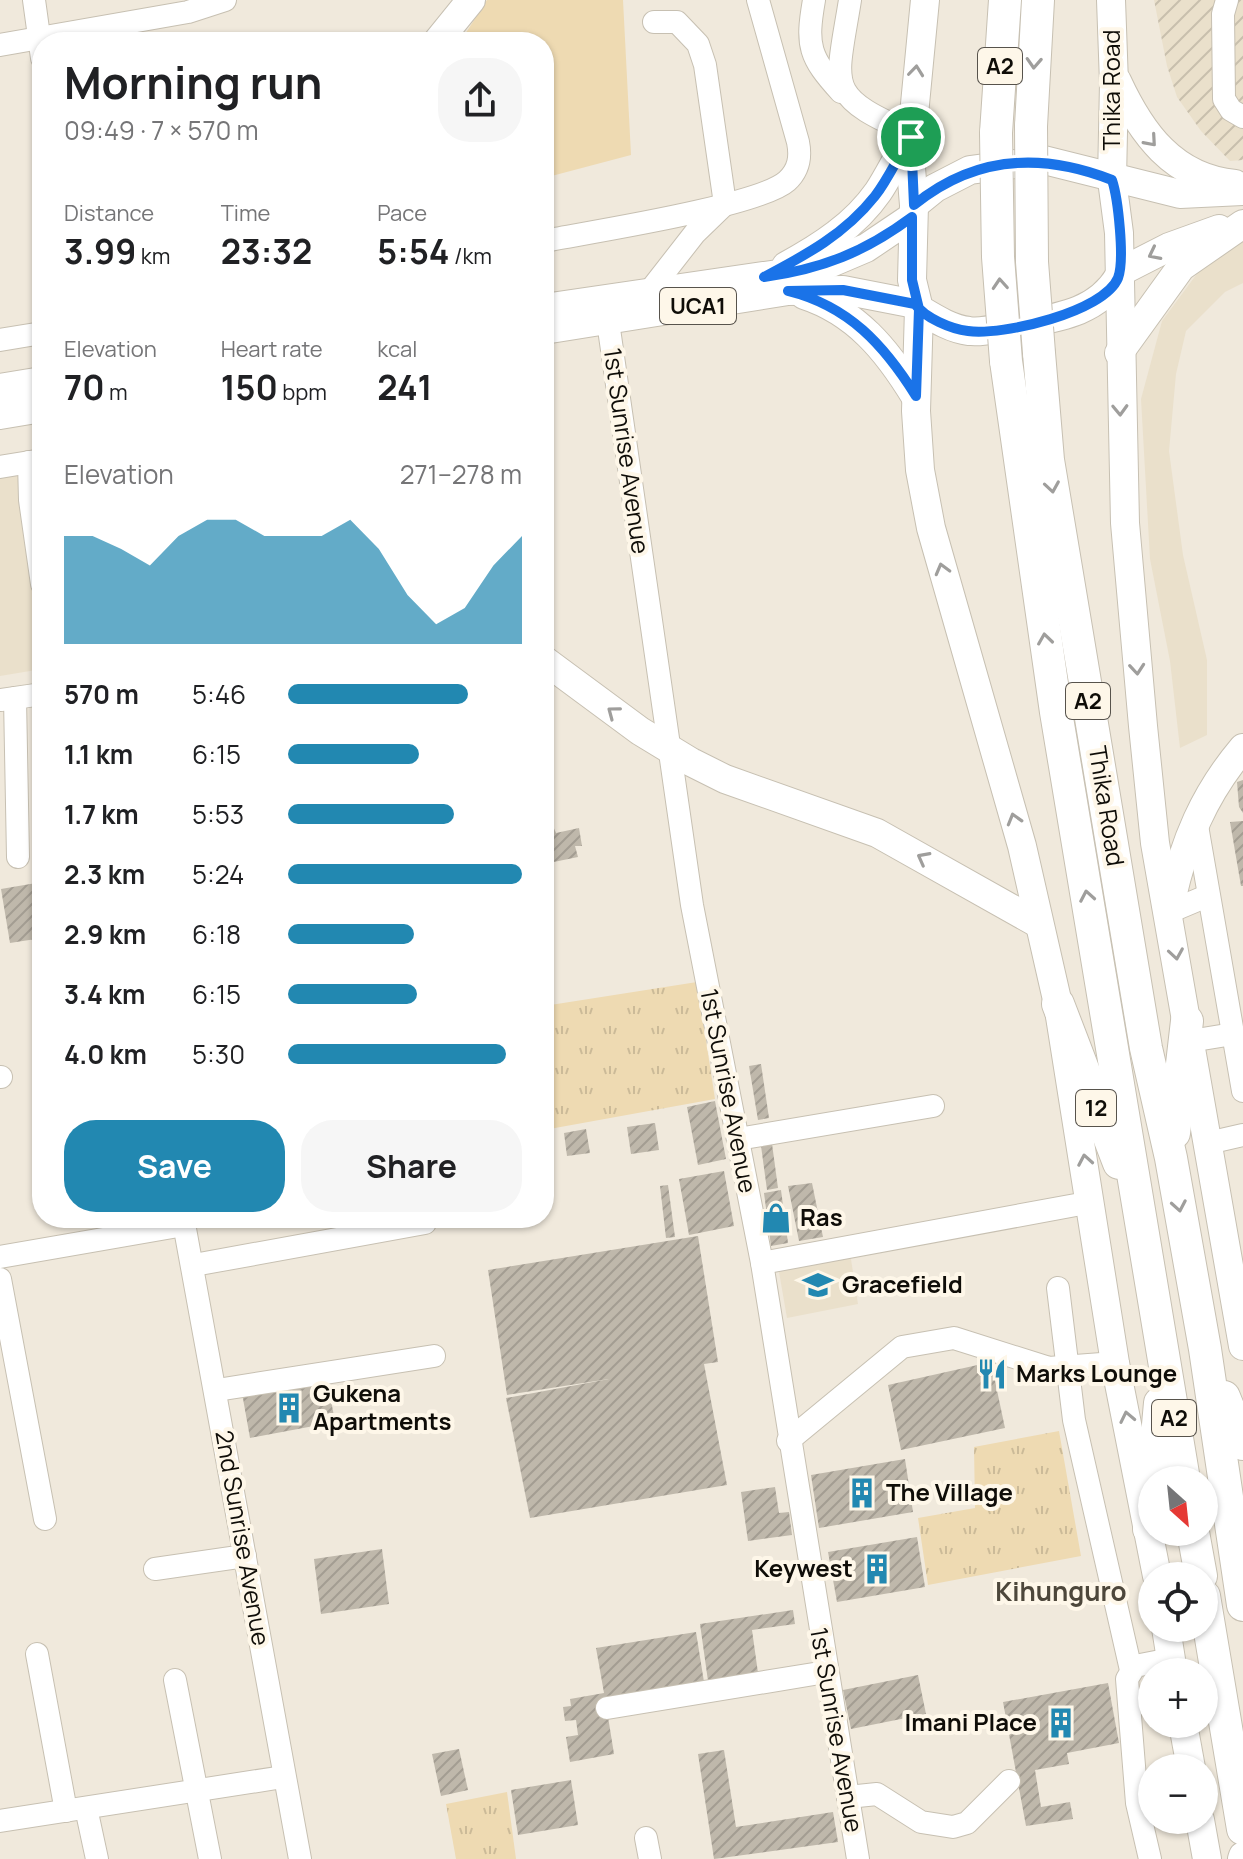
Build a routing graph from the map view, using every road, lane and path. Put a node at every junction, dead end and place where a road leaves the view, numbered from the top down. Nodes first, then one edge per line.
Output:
1 (34, 0) edge
2 (225, 0) edge
3 (471, 0) edge
4 (758, 0) edge
5 (814, 0) edge
6 (850, 0) edge
7 (925, 0) edge
8 (1005, 0) edge
9 (1038, 0) edge
10 (1111, 0) edge
11 (1227, 0) edge
12 (654, 22) dead end
13 (39, 32) edge
14 (106, 32) edge
15 (445, 32) edge
16 (0, 45) edge
17 (32, 47) edge
18 (1114, 73) junction
19 (847, 98) junction
20 (1243, 117) edge
21 (911, 135) junction
22 (1112, 180) junction
23 (1243, 188) edge
24 (725, 204) junction
25 (913, 211) junction
26 (1243, 224) edge
27 (554, 239) edge
28 (1119, 274) junction
29 (776, 284) junction
30 (649, 292) junction
31 (554, 306) edge
32 (917, 306) junction
33 (608, 322) junction
34 (554, 329) edge
35 (32, 335) edge
36 (0, 340) edge
37 (1119, 353) junction
38 (32, 383) edge
39 (0, 388) edge
40 (916, 396) junction
41 (32, 410) edge
42 (0, 417) edge
43 (32, 421) edge
44 (32, 462) edge
45 (0, 467) edge
46 (32, 487) edge
47 (32, 514) edge
48 (554, 667) edge
49 (32, 695) edge
50 (7, 699) edge
51 (1243, 748) edge
52 (669, 750) junction
53 (1195, 819) junction
54 (18, 857) dead end
55 (1207, 896) junction
56 (1169, 912) junction
57 (1039, 924) junction
58 (1058, 1004) junction
59 (1188, 1031) junction
60 (1233, 1034) junction
61 (1243, 1091) edge
62 (933, 1106) dead end
63 (1243, 1135) edge
64 (738, 1139) junction
65 (1208, 1143) junction
66 (1171, 1158) junction
67 (1092, 1202) junction
68 (1139, 1211) junction
69 (185, 1228) edge
70 (398, 1228) edge
71 (97, 1229) edge
72 (0, 1257) edge
73 (762, 1263) junction
74 (194, 1265) junction
75 (0, 1279) edge
76 (1058, 1288) dead end
77 (1243, 1346) edge
78 (1205, 1349) junction
79 (1164, 1355) junction
80 (434, 1356) dead end
81 (1115, 1363) junction
82 (1068, 1367) junction
83 (217, 1390) junction
84 (788, 1441) junction
85 (1243, 1444) edge
86 (1154, 1466) edge
87 (1182, 1466) edge
88 (1138, 1475) edge
89 (45, 1519) dead end
90 (245, 1556) junction
91 (155, 1569) dead end
92 (1243, 1605) edge
93 (1212, 1642) edge
94 (37, 1654) dead end
95 (1138, 1666) edge
96 (1131, 1670) junction
97 (826, 1672) junction
98 (175, 1680) dead end
99 (607, 1708) dead end
100 (283, 1777) junction
101 (1009, 1781) dead end
102 (195, 1791) junction
103 (848, 1797) junction
104 (76, 1809) junction
105 (4, 1823) edge
106 (1243, 1829) edge
107 (1203, 1834) edge
108 (97, 1859) edge
109 (210, 1859) edge
110 (300, 1859) edge
111 (858, 1859) edge
112 (1150, 1859) edge
113 (1207, 1859) edge

1 - 13 street
2 - 14 street
3 - 15 main road
4 - 24 street
5 - 19 street
6 - 19 street
21 -> 7 main road
68 -> 8 highway, Thika Road / A2, bridge
9 -> 66 highway, Thika Road / A2, bridge
10 - 18 main road, Thika Road
11 - 20 street
12 - 24 street
16 - 17 street
18 - 22 main road, Thika Road
18 -> 23 main road
19 - 21 street
21 - 25 main road
21 - 29 main road
22 - 23 main road
22 - 25 main road
22 - 28 main road
24 - 27 street
24 - 30 street
25 - 29 main road, UCA1
25 - 32 main road
26 -> 28 main road
26 - 37 main road
28 - 32 main road
28 - 37 main road, Thika Road
29 - 30 main road, UCA1
29 - 32 main road, UCA1
29 - 33 main road, UCA1
29 - 40 main road
30 - 31 main road, UCA1
32 - 40 main road
33 - 34 main road, UCA1
33 - 52 street, 1st Sunrise Avenue
35 - 36 street
37 -> 56 main road, Thika Road
38 - 39 main road
57 -> 40 main road
41 - 42 main road
42 - 43 main road
44 - 45 street
46 - 47 street
52 -> 48 main road
49 - 50 street
50 - 54 street
51 - 53 main road
57 -> 52 main road
52 - 64 street, 1st Sunrise Avenue
53 - 55 street
53 - 56 main road
55 - 56 street
55 - 60 street
56 -> 59 main road, Thika Road
57 - 58 main road
67 -> 58 main road
58 - 68 highway, 12
59 - 60 street
59 - 65 main road, Thika Road
59 - 66 highway
60 - 61 street
62 - 64 street
63 - 65 street
64 - 73 street, 1st Sunrise Avenue
65 - 77 main road, Thika Road
66 -> 78 highway, Thika Road / A2
67 - 73 street
67 - 81 main road
68 - 79 highway, Thika Road / A2
69 - 74 street, 2nd Sunrise Avenue
70 - 74 street
71 - 72 street
73 - 84 street, 1st Sunrise Avenue
74 - 83 street, 2nd Sunrise Avenue
75 - 89 street
76 - 82 street
78 - 85 highway
78 - 92 highway, Thika Road / A2
79 - 86 highway
79 - 87 highway, Thika Road / A2
80 - 83 street
81 - 82 street
88 -> 81 main road
82 - 84 street
82 - 96 street
83 - 90 street, 2nd Sunrise Avenue
84 - 97 street, 1st Sunrise Avenue
90 - 91 street
90 - 100 street, 2nd Sunrise Avenue
93 - 106 highway
94 - 104 street
95 - 96 street
96 - 112 street
97 - 99 street
97 - 103 street, 1st Sunrise Avenue
98 - 102 street
100 - 102 street
100 - 110 street, 2nd Sunrise Avenue
101 - 103 street
102 - 104 street
102 - 109 street
103 - 111 street, 1st Sunrise Avenue
104 - 105 street
104 - 108 street
107 - 113 main road

